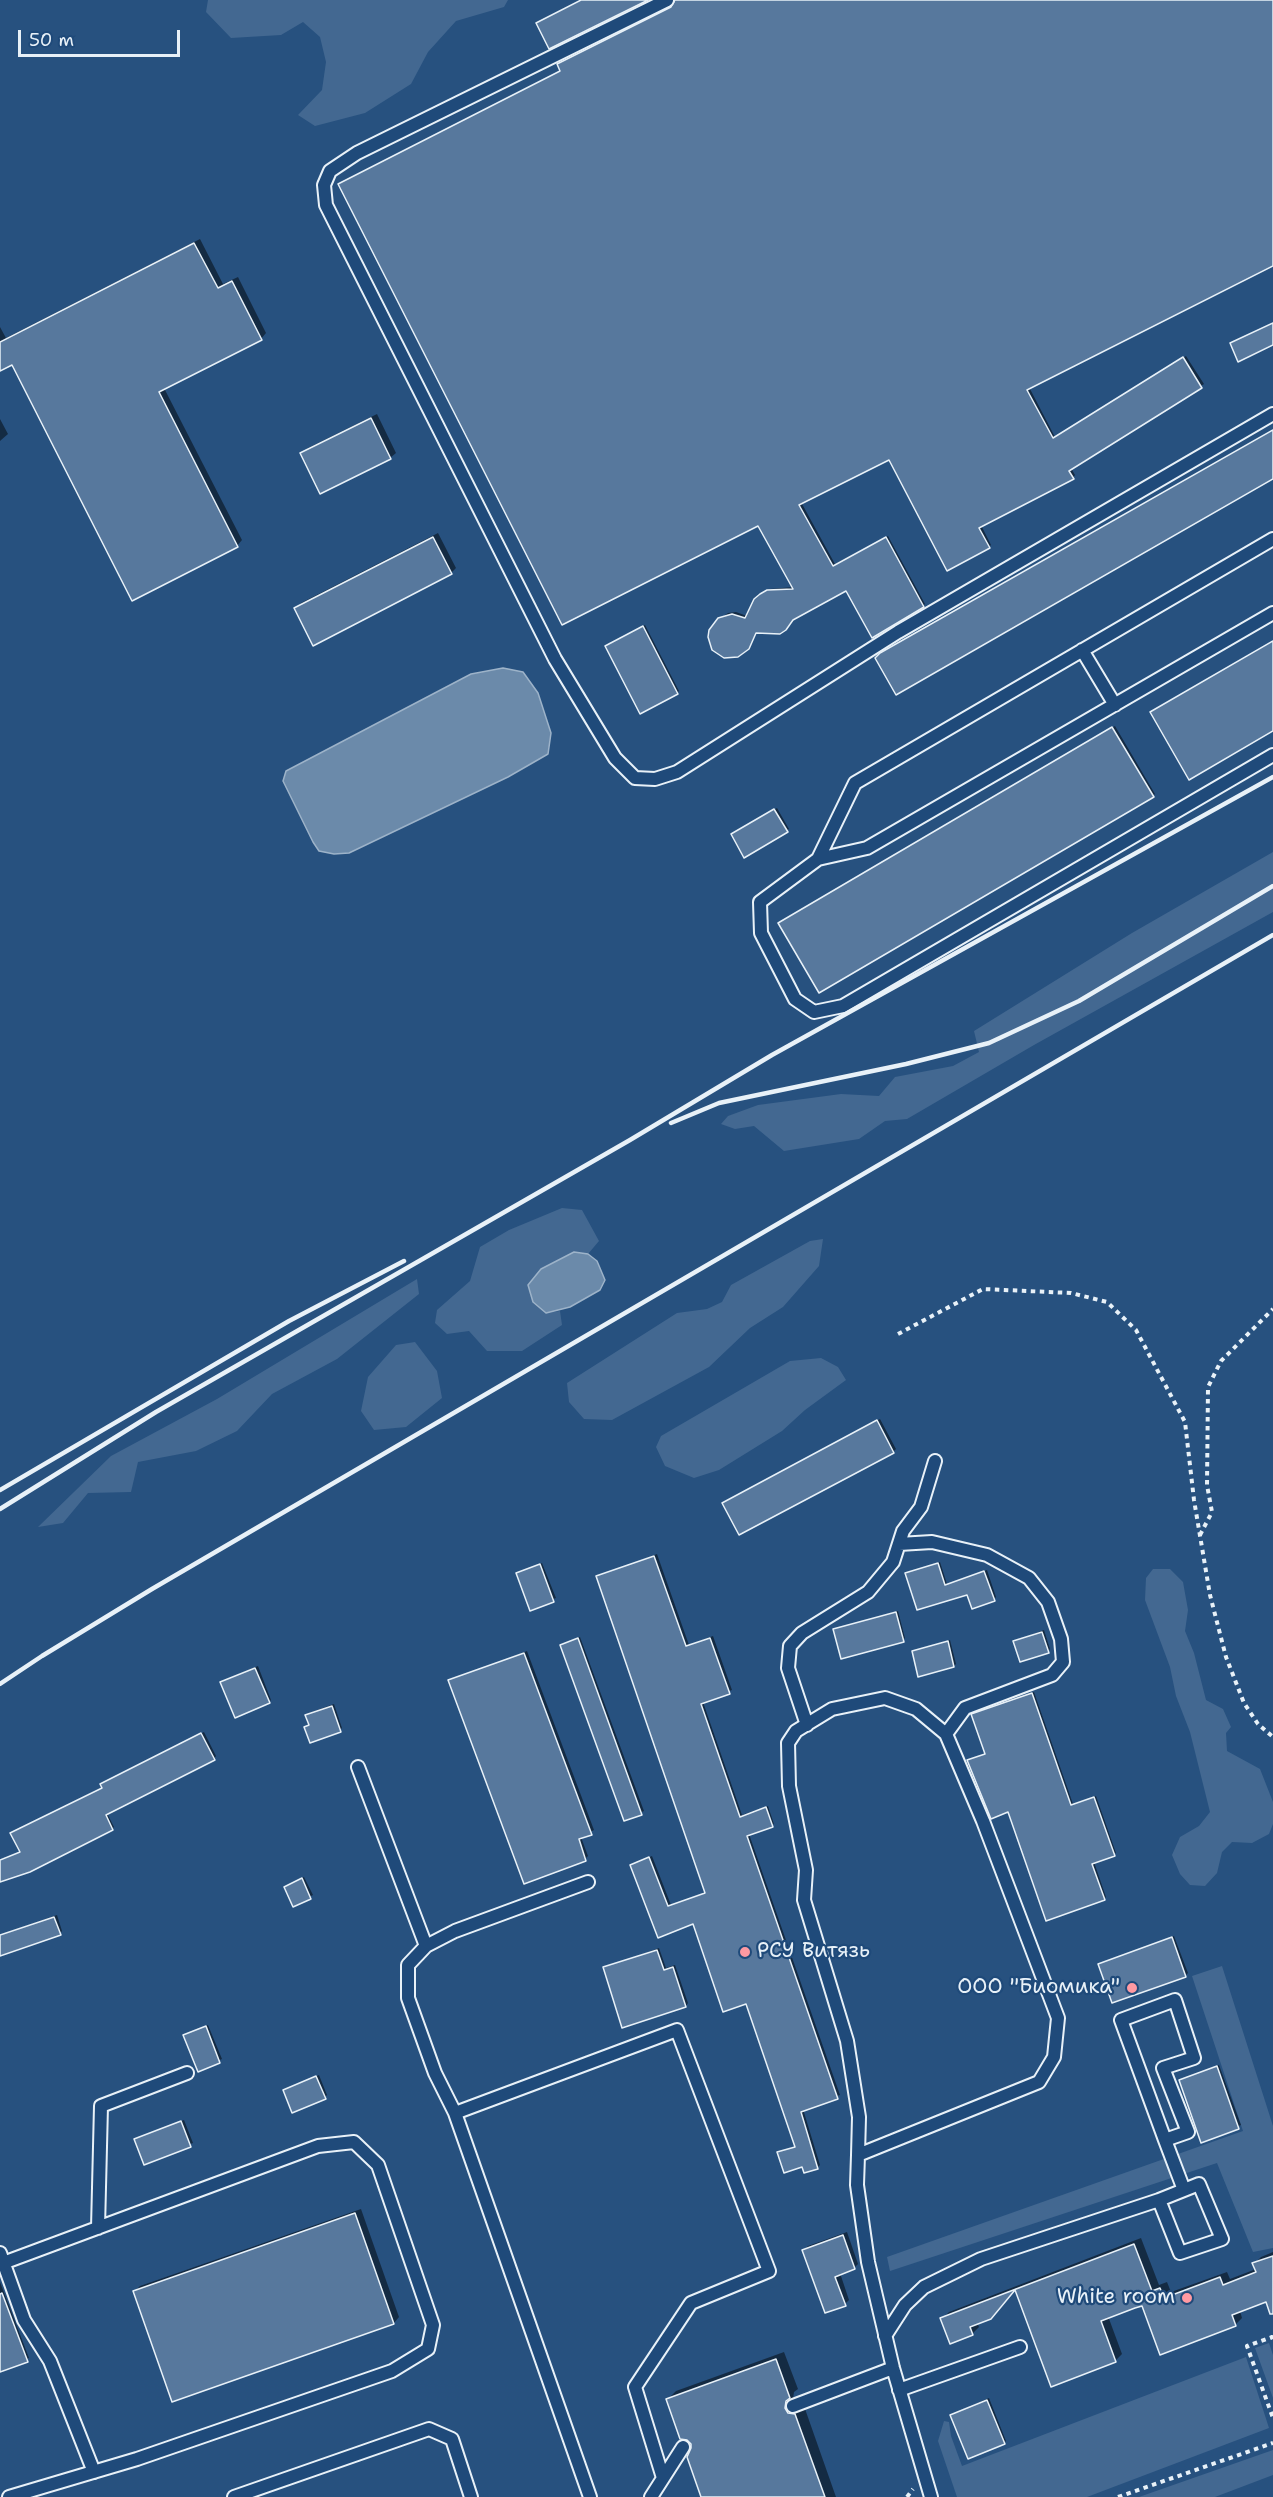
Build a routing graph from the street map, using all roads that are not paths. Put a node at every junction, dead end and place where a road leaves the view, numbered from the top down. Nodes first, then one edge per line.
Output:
1 (667, 0) edge
2 (1273, 414) edge
3 (1273, 539) edge
4 (1273, 613) edge
5 (1082, 650) junction
6 (1115, 705) junction
7 (1273, 756) edge
8 (818, 859) junction
9 (935, 1461) dead end
10 (899, 1544) junction
11 (807, 1725) junction
12 (946, 1734) junction
13 (358, 1767) dead end
14 (588, 1882) dead end
15 (426, 1946) junction
16 (187, 2073) dead end
17 (455, 2113) junction
18 (1165, 2140) junction
19 (858, 2155) junction
20 (1184, 2190) junction
21 (1159, 2200) junction
22 (98, 2228) junction
23 (2, 2258) edge
24 (885, 2336) junction
25 (1020, 2347) dead end
26 (892, 2368) junction
27 (899, 2390) junction
28 (793, 2406) dead end
29 (683, 2447) dead end
30 (94, 2472) junction
31 (663, 2478) junction
32 (9, 2497) edge
33 (234, 2497) edge
34 (471, 2497) edge
35 (590, 2497) edge
36 (651, 2497) edge
37 (931, 2497) edge

1 - 2 lane
3 - 5 lane
4 - 6 lane
5 - 6 lane
5 - 8 lane
6 - 8 lane
7 - 8 lane
9 - 10 lane
10 - 11 lane
10 - 12 lane
11 - 12 lane
11 - 19 lane
12 - 19 lane
13 - 15 lane
14 - 15 lane
15 - 17 lane
16 - 22 lane
17 - 31 lane
17 - 35 lane
18 - 18 lane
18 - 20 lane
19 - 24 lane
20 - 21 lane
20 - 21 lane
21 - 24 lane
22 - 23 lane
22 - 30 lane
23 - 30 lane
24 - 26 lane
25 - 27 lane
26 - 27 lane
26 - 28 lane
27 - 37 lane
29 - 31 lane
30 - 32 lane
31 - 36 lane
33 - 34 lane

